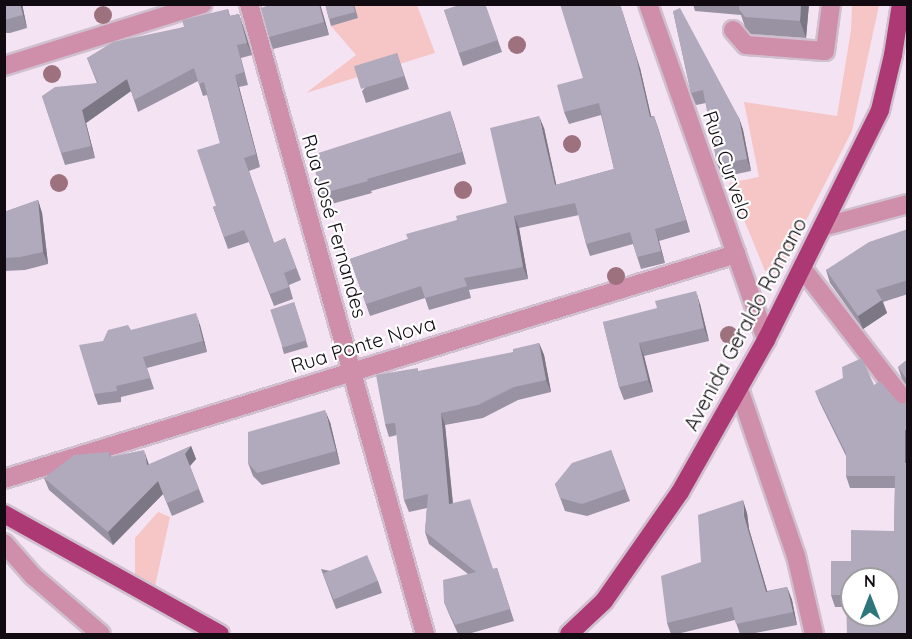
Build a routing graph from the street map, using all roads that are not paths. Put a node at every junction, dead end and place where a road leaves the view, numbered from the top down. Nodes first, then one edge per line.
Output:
1 (203, 4) edge
2 (249, 4) edge
3 (648, 4) edge
4 (831, 4) edge
5 (901, 4) edge
6 (734, 30) dead end
7 (4, 66) edge
8 (908, 204) edge
9 (822, 227) junction
10 (736, 254) junction
11 (802, 268) junction
12 (766, 340) junction
13 (352, 370) junction
14 (739, 389) junction
15 (908, 405) edge
16 (4, 479) edge
17 (4, 513) edge
18 (4, 543) edge
19 (101, 634) edge
20 (220, 634) edge
21 (425, 634) edge
22 (569, 634) edge
23 (814, 634) edge

1 - 7 street
2 - 13 street, Rua José Fernandes
3 - 10 street, Rua Curvelo
4 - 6 street
5 - 9 main road, Avenida Geraldo Romano
8 - 9 street
9 - 11 main road, Avenida Geraldo Romano
10 - 12 street, Rua Curvelo
10 - 13 street, Rua Ponte Nova
11 - 12 main road, Avenida Geraldo Romano
11 - 15 street
12 - 14 main road, Avenida Geraldo Romano
13 - 16 street, Rua Ponte Nova
13 - 21 street, Rua José Fernandes
14 - 22 main road, Avenida Geraldo Romano
14 - 23 street
17 - 20 main road
18 - 19 street

